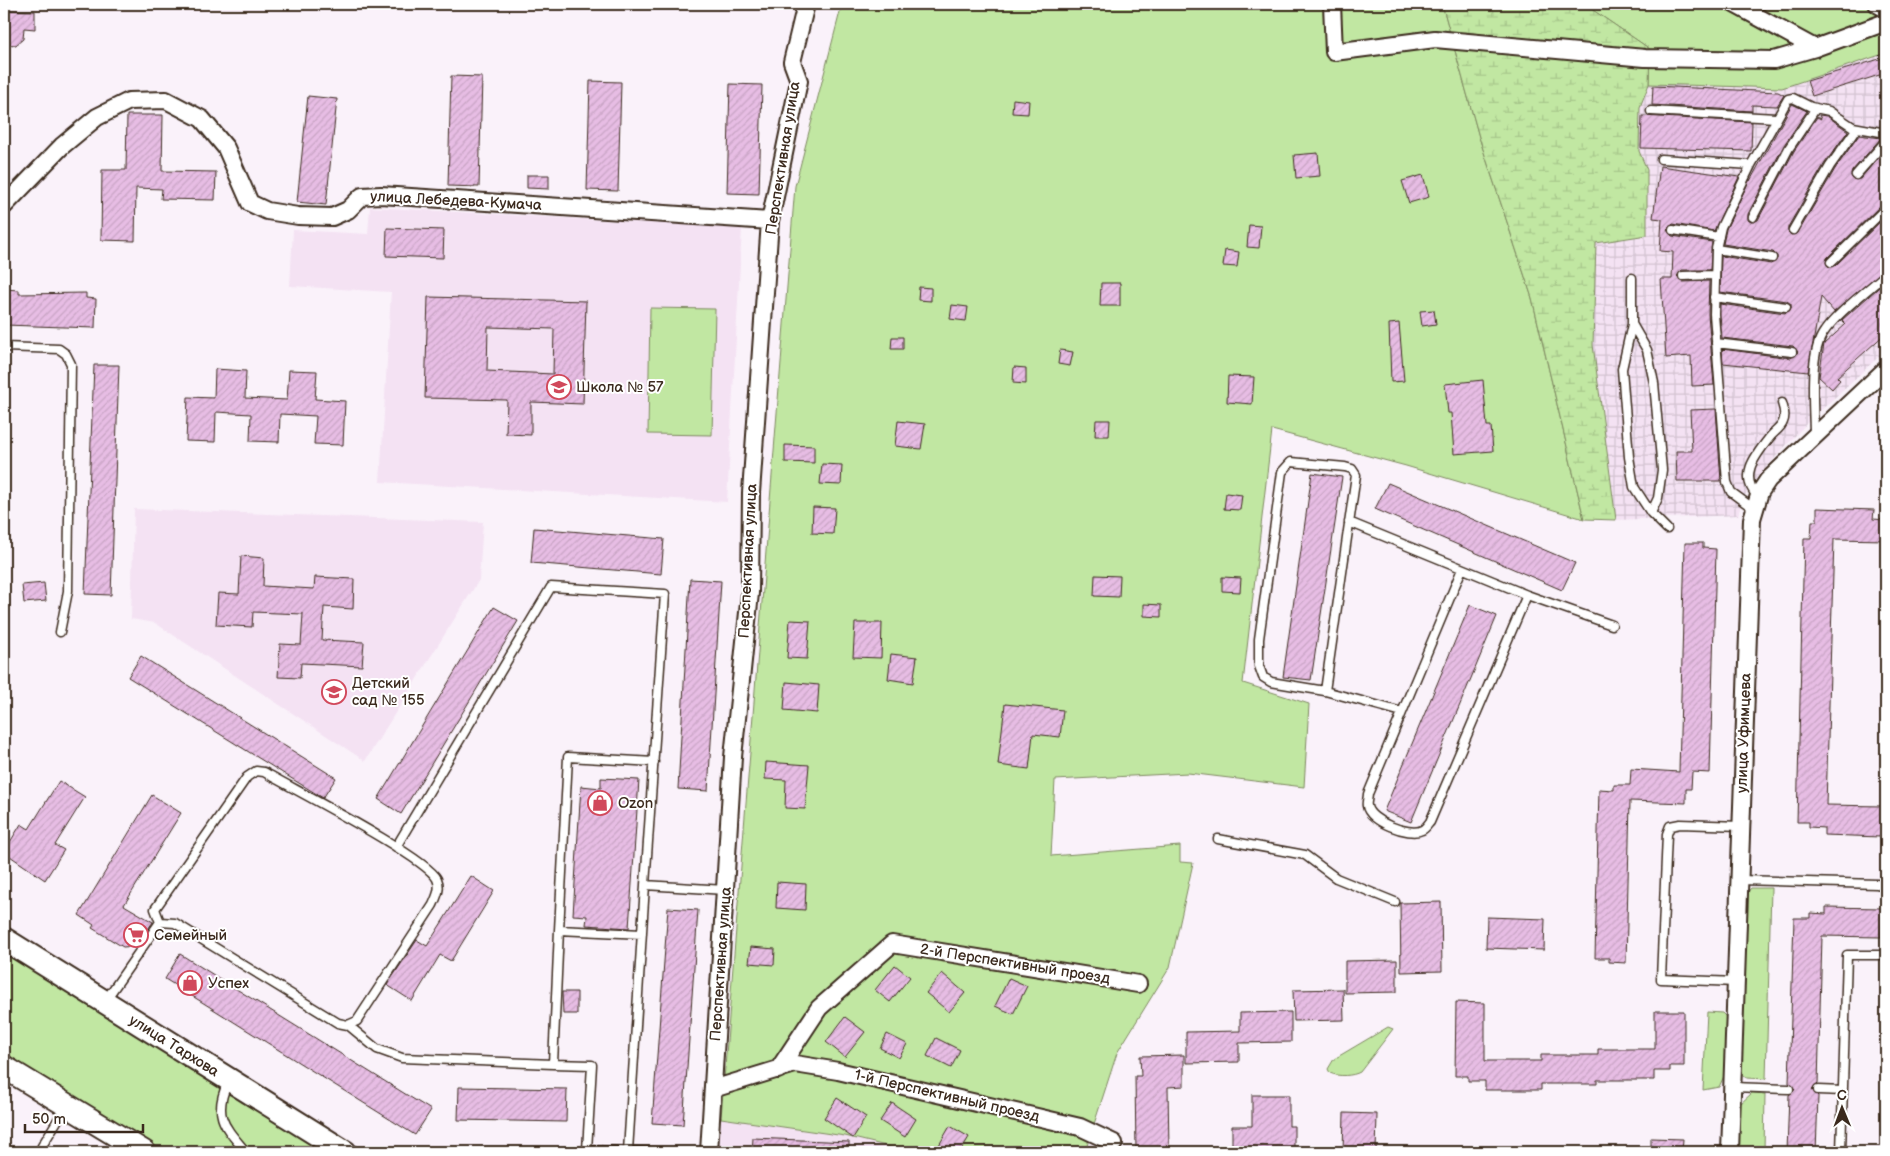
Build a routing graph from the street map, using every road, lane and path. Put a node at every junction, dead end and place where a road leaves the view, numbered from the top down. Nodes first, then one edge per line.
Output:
1 (806, 4) edge
2 (1332, 4) edge
3 (1734, 4) edge
4 (1877, 4) edge
5 (1886, 9) edge
6 (1886, 22) edge
7 (1815, 48) junction
8 (1816, 108) junction
9 (1651, 111) dead end
10 (1776, 118) junction
11 (1857, 128) junction
12 (1886, 133) edge
13 (1886, 141) edge
14 (1661, 159) dead end
15 (1751, 165) junction
16 (1856, 176) dead end
17 (4, 206) edge
18 (1886, 208) edge
19 (1753, 217) dead end
20 (770, 221) junction
21 (1673, 230) dead end
22 (1793, 230) dead end
23 (1719, 237) junction
24 (1716, 249) junction
25 (1772, 258) dead end
26 (1831, 262) dead end
27 (1886, 274) edge
28 (1683, 276) dead end
29 (1714, 276) junction
30 (1632, 278) dead end
31 (1714, 297) junction
32 (1786, 307) dead end
33 (1632, 324) junction
34 (1716, 343) junction
35 (4, 347) edge
36 (1792, 352) dead end
37 (1884, 377) edge
38 (1782, 403) dead end
39 (1814, 437) junction
40 (1756, 503) junction
41 (1651, 513) junction
42 (1348, 522) junction
43 (1667, 529) dead end
44 (1462, 569) junction
45 (1527, 594) junction
46 (1612, 625) dead end
47 (60, 632) dead end
48 (1325, 691) junction
49 (1402, 712) junction
50 (654, 762) junction
51 (1741, 826) junction
52 (1218, 839) dead end
53 (396, 847) junction
54 (1739, 880) junction
55 (645, 885) junction
56 (1886, 887) edge
57 (725, 890) junction
58 (1395, 902) dead end
59 (160, 922) junction
60 (559, 930) junction
61 (642, 934) junction
62 (4, 939) edge
63 (1886, 955) edge
64 (1736, 982) junction
65 (1138, 984) dead end
66 (104, 1003) junction
67 (348, 1025) junction
68 (553, 1064) junction
69 (4, 1068) edge
70 (778, 1070) junction
71 (229, 1081) junction
72 (1733, 1087) junction
73 (713, 1089) junction
74 (1789, 1089) dead end
75 (1818, 1090) dead end
76 (1842, 1091) junction
77 (66, 1106) junction
78 (1114, 1143) dead end
79 (628, 1151) edge
80 (40, 1152) edge
81 (144, 1152) edge
82 (246, 1152) edge
83 (344, 1152) edge
84 (656, 1152) edge
85 (709, 1152) edge
86 (1730, 1152) edge
87 (1841, 1152) edge

1 - 20 street, Перспективная улица
2 - 7 street
3 - 7 street
4 - 5 street
6 - 7 street
8 - 10 lane
8 - 11 lane
8 - 19 lane
9 - 10 lane
10 - 15 lane
11 - 12 lane
11 - 22 lane
13 - 16 lane
14 - 15 lane
15 - 23 lane
17 - 20 street, улица Лебедева-Кумача
18 - 26 lane
20 - 57 street, Перспективная улица
21 - 23 lane
23 - 24 lane
24 - 25 lane
24 - 29 lane
27 - 39 lane
28 - 29 lane
29 - 31 lane
30 - 33 lane
31 - 32 lane
31 - 34 lane
33 - 41 lane
33 - 41 lane
34 - 36 lane
34 - 40 lane
35 - 47 lane
37 - 39 street, улица Уфимцева
38 - 40 lane
39 - 40 street, улица Уфимцева
40 - 51 street, улица Уфимцева
41 - 43 lane
42 - 44 lane
42 - 48 lane
42 - 48 lane
44 - 45 lane
44 - 49 lane
45 - 46 lane
45 - 49 lane
48 - 49 lane
50 - 53 lane
50 - 55 lane
50 - 60 lane
51 - 54 street, улица Уфимцева
51 - 64 lane
52 - 58 lane
53 - 59 lane
53 - 67 lane
54 - 56 lane
54 - 64 street, улица Уфимцева
55 - 57 lane
55 - 61 lane
57 - 73 street, Перспективная улица
59 - 66 lane
59 - 67 lane
60 - 61 lane
60 - 68 lane
61 - 79 lane
62 - 66 main road, улица Тархова
63 - 76 lane
64 - 72 street, улица Уфимцева
65 - 70 street, 2-й Перспективный проезд
66 - 71 main road, улица Тархова
67 - 68 lane
68 - 79 lane
69 - 77 main road
70 - 73 street, 1-й Перспективный проезд
70 - 78 street, 1-й Перспективный проезд
71 - 82 lane
71 - 83 main road, улица Тархова
72 - 74 lane
72 - 86 street, улица Уфимцева
73 - 85 street, Перспективная улица
75 - 76 lane
76 - 87 lane
77 - 80 lane
77 - 81 main road
79 - 84 lane

